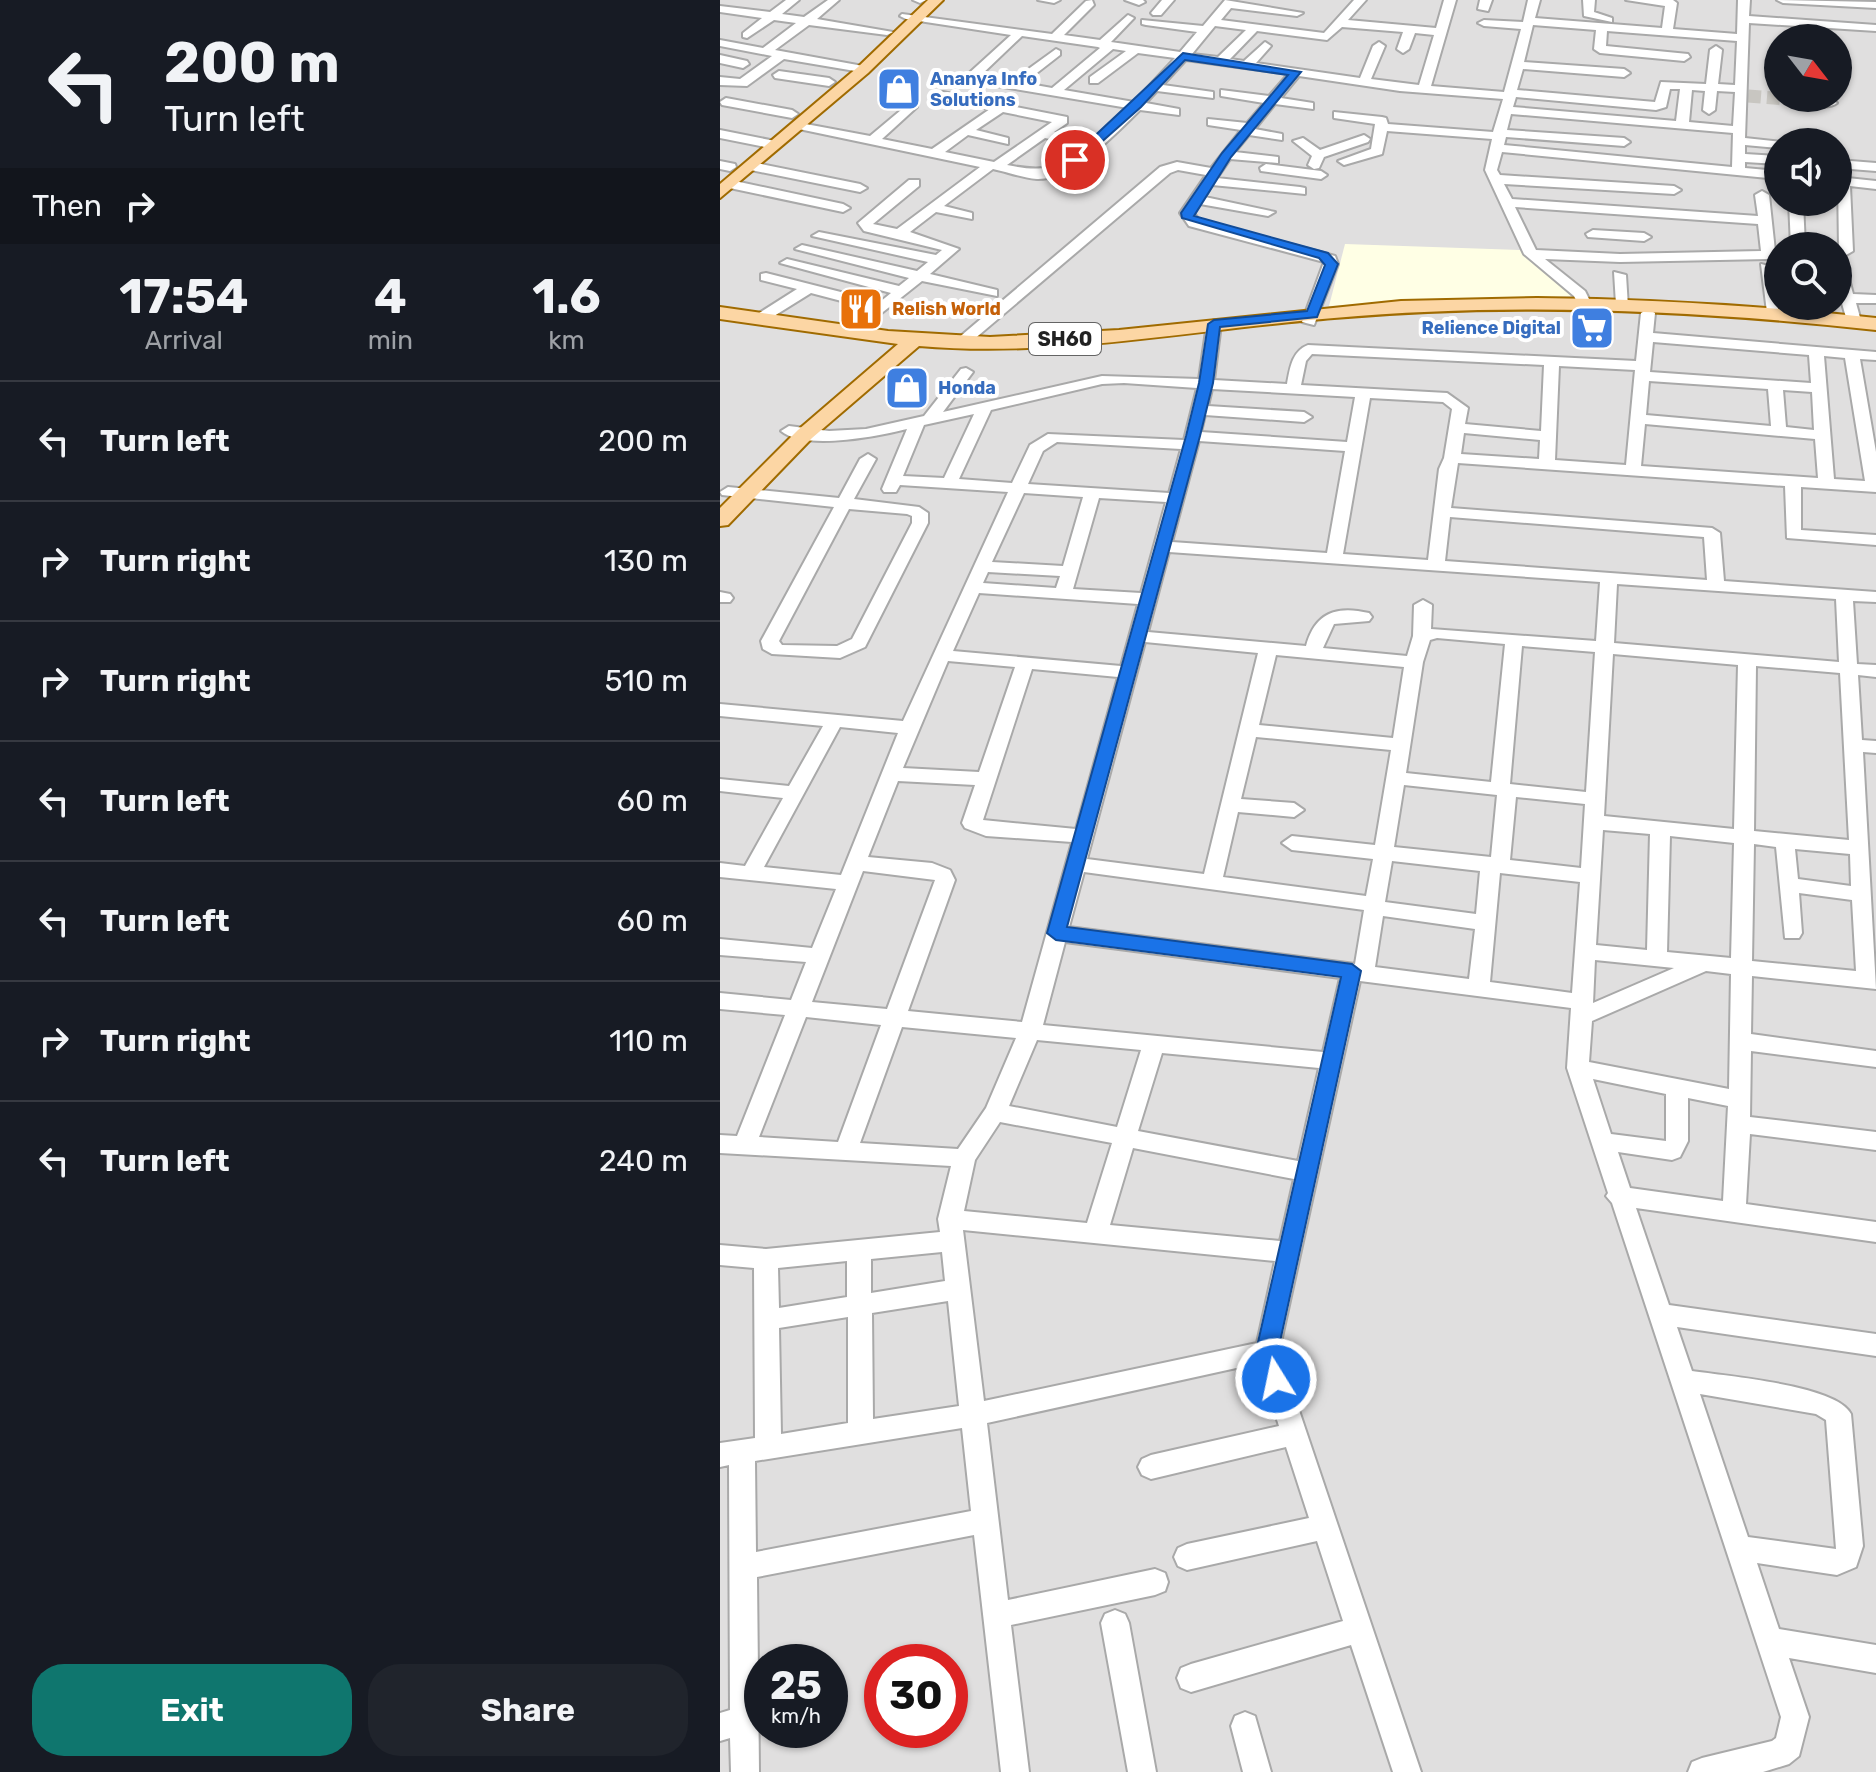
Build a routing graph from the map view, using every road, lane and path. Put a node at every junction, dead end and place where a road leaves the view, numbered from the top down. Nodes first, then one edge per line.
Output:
1 (725, 0) edge
2 (751, 0) edge
3 (793, 0) edge
4 (920, 0) edge
5 (936, 0) edge
6 (1044, 0) edge
7 (1054, 0) edge
8 (1168, 0) edge
9 (1360, 0) edge
10 (1450, 0) edge
11 (1534, 0) edge
12 (1589, 0) edge
13 (1632, 0) edge
14 (1744, 0) edge
15 (1783, 0) edge
16 (834, 1) edge
17 (1643, 1) edge
18 (1229, 2) edge
19 (1090, 3) dead end
20 (1876, 5) edge
21 (720, 6) edge
22 (735, 11) junction
23 (1157, 13) dead end
24 (1297, 13) dead end
25 (771, 16) junction
26 (913, 17) junction
27 (1128, 18) dead end
28 (1744, 19) junction
29 (720, 21) edge
30 (808, 21) junction
31 (1146, 22) dead end
32 (1340, 23) junction
33 (1484, 23) dead end
34 (1528, 24) junction
35 (1208, 26) junction
36 (1604, 27) junction
37 (1254, 28) junction
38 (1876, 28) edge
39 (1410, 30) junction
40 (1638, 30) junction
41 (887, 32) junction
42 (1440, 32) junction
43 (1667, 32) junction
44 (1019, 33) junction
45 (1688, 33) junction
46 (747, 35) dead end
47 (1054, 38) junction
48 (1743, 38) junction
49 (720, 43) edge
50 (1106, 45) junction
51 (1265, 46) dead end
52 (1379, 46) dead end
53 (1136, 49) junction
54 (1403, 49) dead end
55 (1716, 50) dead end
56 (764, 52) junction
57 (1056, 53) dead end
58 (781, 55) junction
59 (1183, 56) junction
60 (720, 59) edge
61 (1220, 62) junction
62 (743, 64) dead end
63 (1247, 65) junction
64 (1517, 65) junction
65 (855, 69) junction
66 (1296, 72) junction
67 (1624, 73) dead end
68 (779, 75) dead end
69 (1094, 80) dead end
70 (720, 81) edge
71 (829, 82) junction
72 (1364, 82) junction
73 (1687, 85) junction
74 (1013, 86) junction
75 (1153, 87) junction
76 (1710, 87) junction
77 (1030, 89) junction
78 (1424, 89) junction
79 (1510, 90) junction
80 (1633, 90) dead end
81 (1054, 92) junction
82 (1225, 93) dead end
83 (1744, 94) junction
84 (1209, 95) dead end
85 (943, 96) dead end
86 (1273, 100) junction
87 (726, 102) dead end
88 (913, 104) dead end
89 (1137, 105) junction
90 (1309, 106) dead end
91 (1003, 107) junction
92 (1505, 110) junction
93 (1709, 110) dead end
94 (1175, 112) dead end
95 (796, 119) junction
96 (1443, 121) dead end
97 (1212, 122) dead end
98 (1343, 124) junction
99 (1682, 125) junction
100 (1382, 127) junction
101 (1248, 129) junction
102 (966, 131) junction
103 (720, 134) edge
104 (1045, 134) junction
105 (1498, 135) junction
106 (1740, 135) junction
107 (1364, 139) junction
108 (873, 140) junction
109 (1004, 141) dead end
110 (1764, 141) edge
111 (1624, 142) dead end
112 (949, 143) junction
113 (767, 144) junction
114 (1094, 145) junction
115 (1309, 148) junction
116 (1379, 148) junction
117 (934, 153) junction
118 (1275, 154) junction
119 (1226, 155) junction
120 (1586, 157) junction
121 (1344, 161) dead end
122 (1764, 161) edge
123 (999, 163) junction
124 (1738, 164) junction
125 (751, 166) junction
126 (1852, 166) edge
127 (1876, 167) edge
128 (1764, 171) edge
129 (1677, 173) dead end
130 (1212, 176) junction
131 (724, 177) edge
132 (1494, 179) junction
133 (1852, 182) edge
134 (914, 183) dead end
135 (1583, 184) junction
136 (1876, 185) edge
137 (1252, 186) junction
138 (860, 188) dead end
139 (1300, 191) dead end
140 (1762, 195) dead end
141 (1196, 199) junction
142 (890, 202) junction
143 (843, 208) dead end
144 (932, 210) junction
145 (1510, 210) junction
146 (1268, 212) dead end
147 (967, 216) dead end
148 (1763, 220) junction
149 (1654, 225) dead end
150 (1592, 228) junction
151 (901, 234) junction
152 (819, 236) dead end
153 (1644, 237) dead end
154 (802, 249) dead end
155 (1531, 254) junction
156 (1595, 257) junction
157 (938, 260) junction
158 (787, 263) dead end
159 (1619, 275) dead end
160 (920, 276) junction
161 (766, 277) dead end
162 (809, 288) junction
163 (902, 291) junction
164 (992, 293) dead end
165 (1852, 298) edge
166 (1876, 299) edge
167 (1623, 304) junction
168 (882, 307) junction
169 (1588, 308) junction
170 (1764, 311) edge
171 (720, 313) edge
172 (1648, 313) junction
173 (1852, 314) edge
174 (761, 318) junction
175 (1311, 318) junction
176 (1849, 320) edge
177 (1854, 321) junction
178 (720, 322) edge
179 (1876, 324) edge
180 (1214, 328) junction
181 (1876, 330) edge
182 (854, 331) junction
183 (1646, 337) junction
184 (902, 342) junction
185 (961, 343) junction
186 (1816, 351) junction
187 (1852, 354) junction
188 (1876, 356) edge
189 (1552, 362) junction
190 (1642, 371) junction
191 (966, 372) dead end
192 (1206, 383) junction
193 (1775, 385) junction
194 (1819, 388) junction
195 (1293, 389) junction
196 (1311, 389) junction
197 (1363, 393) junction
198 (985, 407) junction
199 (1199, 410) junction
200 (1304, 417) junction
201 (1638, 419) junction
202 (922, 423) junction
203 (1457, 428) junction
204 (1779, 431) junction
205 (797, 433) junction
206 (1822, 435) junction
207 (1548, 436) junction
208 (1192, 441) junction
209 (1297, 443) junction
210 (1354, 447) junction
211 (1452, 458) junction
212 (868, 459) dead end
213 (1547, 463) junction
214 (1633, 470) junction
215 (894, 480) junction
216 (1793, 482) junction
217 (949, 484) junction
218 (1826, 484) junction
219 (1875, 487) edge
220 (1017, 489) junction
221 (1092, 493) junction
222 (1176, 498) junction
223 (728, 503) edge
224 (846, 503) junction
225 (881, 507) junction
226 (1444, 512) junction
227 (1876, 540) edge
228 (1162, 546) junction
229 (1334, 558) junction
230 (1436, 566) junction
231 (981, 567) junction
232 (1069, 571) junction
233 (1609, 578) junction
234 (1716, 586) junction
235 (972, 587) junction
236 (1063, 593) junction
237 (1844, 595) junction
238 (1876, 597) edge
239 (1147, 599) junction
240 (1423, 605) dead end
241 (1363, 617) dead end
242 (1137, 636) junction
243 (1422, 636) junction
244 (1514, 640) junction
245 (1604, 647) junction
246 (1268, 649) junction
247 (1313, 653) junction
248 (940, 655) junction
249 (1747, 659) junction
250 (1414, 662) junction
251 (1025, 663) junction
252 (1849, 668) junction
253 (1876, 671) edge
254 (1127, 672) junction
255 (720, 710) edge
256 (835, 720) junction
257 (909, 728) junction
258 (1248, 730) junction
259 (1403, 745) junction
260 (1853, 745) junction
261 (1876, 747) edge
262 (891, 774) junction
263 (1397, 778) junction
264 (985, 779) junction
265 (720, 785) edge
266 (1855, 787) junction
267 (1876, 789) edge
268 (1503, 790) junction
269 (795, 793) junction
270 (1230, 805) junction
271 (1294, 810) dead end
272 (1594, 810) junction
273 (1660, 828) junction
274 (1082, 836) junction
275 (1744, 837) junction
276 (1785, 841) junction
277 (1292, 843) dead end
278 (1859, 848) junction
279 (1385, 852) junction
280 (1075, 864) junction
281 (1495, 865) junction
282 (720, 870) edge
283 (751, 873) junction
284 (852, 873) junction
285 (1590, 876) junction
286 (1212, 882) junction
287 (1788, 885) junction
288 (1862, 894) junction
289 (1376, 906) junction
290 (1485, 923) junction
291 (1056, 933) junction
292 (1792, 933) dead end
293 (720, 947) edge
294 (1585, 951) junction
295 (820, 956) junction
296 (1657, 958) junction
297 (1704, 963) junction
298 (1742, 967) junction
299 (1358, 972) junction
300 (1871, 981) edge
301 (1479, 988) junction
302 (720, 1001) edge
303 (800, 1007) junction
304 (1582, 1009) junction
305 (895, 1016) junction
306 (1031, 1029) junction
307 (1740, 1041) junction
308 (1154, 1042) junction
309 (1876, 1059) edge
310 (1332, 1061) junction
311 (1578, 1068) junction
312 (1677, 1087) junction
313 (1739, 1100) junction
314 (995, 1112) junction
315 (1739, 1124) junction
316 (1125, 1137) junction
317 (1600, 1141) junction
318 (1876, 1141) edge
319 (720, 1144) edge
320 (745, 1144) junction
321 (846, 1151) junction
322 (964, 1158) junction
323 (1307, 1172) junction
324 (1618, 1196) junction
325 (1734, 1212) junction
326 (952, 1230) junction
327 (1876, 1232) edge
328 (1096, 1233) junction
329 (859, 1252) junction
330 (1289, 1252) junction
331 (720, 1255) edge
332 (766, 1259) junction
333 (958, 1289) junction
334 (858, 1304) junction
335 (1658, 1314) junction
336 (767, 1320) junction
337 (1876, 1345) edge
338 (1267, 1351) junction
339 (1681, 1380) junction
340 (973, 1415) junction
341 (861, 1433) junction
342 (1294, 1434) junction
343 (744, 1451) edge
344 (1151, 1467) dead end
345 (986, 1520) junction
346 (1325, 1527) junction
347 (1738, 1548) junction
348 (1187, 1557) dead end
349 (744, 1567) junction
350 (1155, 1582) dead end
351 (997, 1615) junction
352 (1115, 1623) dead end
353 (1359, 1630) junction
354 (1770, 1641) junction
355 (1876, 1659) edge
356 (1191, 1678) dead end
357 (732, 1724) edge
358 (1245, 1726) dead end
359 (745, 1772) edge
360 (1015, 1772) edge
361 (1142, 1772) edge
362 (1257, 1772) edge
363 (1407, 1772) edge
364 (1702, 1772) edge

1 - 21 street
2 - 22 street
3 - 25 street
4 - 26 main road
5 - 26 main road
6 - 7 street
8 - 23 street
9 - 32 street
10 - 42 street
11 - 34 street
12 - 36 street
13 - 17 street
14 - 28 street
15 - 20 street
16 - 30 street
17 - 40 street
17 - 43 street
18 - 24 street
18 - 35 street
19 - 47 street
21 - 22 street
22 - 25 street
22 - 29 street
25 - 30 street
25 - 46 street
26 - 41 main road
26 - 44 street
26 - 65 main road
27 - 50 street
28 - 38 street
28 - 48 street
30 - 41 street
30 - 56 street
31 - 35 street
32 - 37 street
32 - 39 street
33 - 34 street
34 - 36 street
34 - 64 street
35 - 37 street
35 - 59 street
36 - 40 street
36 - 45 street
37 - 61 street
39 - 42 street
39 - 54 street
40 - 43 street
41 - 65 main road
42 - 78 street
43 - 45 street
44 - 47 street
44 - 74 street
45 - 48 street
47 - 50 street
48 - 83 street
49 - 56 street
50 - 53 street
50 - 81 street
51 - 63 street
52 - 72 street
53 - 59 street
53 - 69 street
55 - 76 street
56 - 58 street
57 - 74 street
58 - 65 street
58 - 70 street
59 - 61 street
59 - 75 street
60 - 62 street
61 - 63 street
63 - 66 street
64 - 67 street
64 - 79 street
65 - 71 main road
65 - 95 main road
66 - 72 street
66 - 86 street
68 - 71 street
71 - 95 main road
72 - 78 street
73 - 76 street
73 - 79 street
73 - 99 street
74 - 77 street
75 - 84 street
75 - 89 street
76 - 83 street
76 - 93 street
77 - 81 street
77 - 91 street
78 - 79 street
79 - 80 street
79 - 92 street
81 - 89 street
82 - 86 street
83 - 106 street
85 - 91 street
86 - 90 street
86 - 101 street
87 - 95 street
88 - 108 street
89 - 94 street
89 - 114 street
91 - 102 street
91 - 104 street
92 - 99 street
92 - 105 street
95 - 108 street
95 - 113 main road
96 - 105 street
97 - 101 street
98 - 100 street
98 - 107 street
98 - 115 street
99 - 106 street
100 - 105 street
100 - 116 street
101 - 118 street
101 - 119 street
102 - 109 street
102 - 112 street
103 - 113 street
104 - 114 street
104 - 123 street
105 - 111 street
105 - 120 street
105 - 132 street
106 - 110 street
106 - 124 street
107 - 115 street
107 - 116 street
108 - 117 street
112 - 117 street
112 - 123 street
113 - 125 main road
113 - 131 main road
114 - 123 street
115 - 118 street
116 - 121 street
117 - 123 street
118 - 119 street
118 - 137 street
119 - 130 street
120 - 124 street
120 - 135 street
122 - 124 street
123 - 144 street
124 - 128 street
125 - 131 main road
125 - 138 street
126 - 127 street
129 - 135 street
130 - 137 street
130 - 141 street
130 - 185 street
131 - 143 street
132 - 135 street
132 - 145 street
133 - 136 street
134 - 142 street
137 - 139 street
140 - 148 street
141 - 146 street
141 - 175 street
142 - 144 street
142 - 151 street
144 - 147 street
144 - 151 street
145 - 148 street
145 - 150 street
145 - 155 street
148 - 156 street
149 - 150 street
150 - 153 street
150 - 156 street
151 - 157 street
152 - 157 street
154 - 160 street
155 - 156 street
155 - 169 street
157 - 160 street
158 - 163 street
159 - 167 street
160 - 163 street
160 - 164 street
161 - 162 street
162 - 168 street
162 - 174 street
163 - 168 street
165 - 166 street
167 - 169 main road, SH60
167 - 170 main road, SH60
168 - 182 street
169 - 172 main road, SH60
169 - 175 main road, SH60
171 - 174 main road
172 - 181 main road, SH60
172 - 183 street
173 - 177 street
174 - 182 main road
175 - 180 main road, SH60
176 - 177 main road, SH60
177 - 179 main road, SH60
178 - 184 main road
180 - 184 main road, SH60
180 - 185 main road, SH60
180 - 192 street
182 - 184 main road
183 - 186 street
183 - 190 street
184 - 185 main road, SH60
184 - 205 main road
186 - 187 street
186 - 194 street
187 - 188 street
187 - 219 street
189 - 190 street
189 - 195 street
189 - 207 street
190 - 193 street
190 - 201 street
191 - 202 street
192 - 195 street
192 - 198 street
192 - 199 street
193 - 194 street
193 - 204 street
194 - 206 street
195 - 196 street
196 - 197 street
196 - 200 street
197 - 203 street
197 - 210 street
198 - 202 street
198 - 217 street
199 - 200 street
199 - 208 street
200 - 209 street
201 - 204 street
201 - 214 street
202 - 205 street
202 - 215 street
203 - 207 street
203 - 211 street
204 - 206 street
205 - 223 main road
206 - 218 street
207 - 213 street
208 - 209 street
208 - 220 street
208 - 222 street
209 - 210 street
210 - 229 street
211 - 213 street
211 - 226 street
212 - 224 street
213 - 214 street
214 - 216 street
215 - 217 street
215 - 225 street
216 - 218 street
216 - 227 street
217 - 220 street
218 - 219 street
220 - 221 street
220 - 231 street
221 - 222 street
221 - 232 street
222 - 228 street
223 - 224 street
224 - 225 street
224 - 225 street
226 - 230 street
226 - 234 street
228 - 229 street
228 - 239 street
229 - 230 street
230 - 233 street
231 - 232 street
231 - 235 street
232 - 236 street
233 - 234 street
233 - 245 street
234 - 237 street
235 - 236 street
235 - 248 street
236 - 239 street
237 - 238 street
237 - 252 street
239 - 242 street
240 - 243 street
241 - 247 street
242 - 246 street
242 - 254 street
243 - 244 street
243 - 250 street
244 - 245 street
244 - 268 street
245 - 249 street
245 - 272 street
246 - 247 street
246 - 258 street
247 - 250 street
248 - 251 street
248 - 257 street
249 - 252 street
249 - 275 street
250 - 259 street
251 - 254 street
251 - 264 street
252 - 253 street
252 - 260 street
254 - 274 street
255 - 256 street
256 - 257 street
256 - 269 street
257 - 262 street
258 - 259 street
258 - 270 street
259 - 263 street
260 - 261 street
260 - 266 street
262 - 264 street
262 - 284 street
263 - 268 street
263 - 279 street
264 - 274 street
265 - 269 street
266 - 267 street
266 - 278 street
268 - 272 street
268 - 281 street
269 - 283 street
270 - 271 street
270 - 286 street
272 - 273 street
272 - 285 street
273 - 275 street
273 - 296 street
274 - 280 street
275 - 276 street
275 - 298 street
276 - 278 street
276 - 287 street
277 - 279 street
278 - 288 street
279 - 281 street
279 - 289 street
280 - 286 street
280 - 291 street
281 - 285 street
281 - 290 street
282 - 283 street
283 - 284 street
284 - 295 street
284 - 305 street
285 - 294 street
286 - 289 street
287 - 288 street
287 - 292 street
288 - 300 street
289 - 290 street
289 - 299 street
290 - 301 street
291 - 299 street
291 - 306 street
293 - 295 street
294 - 296 street
294 - 304 street
295 - 303 street
296 - 297 street
297 - 298 street
297 - 304 street
298 - 300 street
298 - 307 street
299 - 301 street
299 - 310 street
301 - 304 street
302 - 303 street
303 - 305 street
303 - 320 street
304 - 311 street
305 - 306 street
305 - 321 street
306 - 308 street
306 - 314 street
307 - 309 street
307 - 313 street
308 - 310 street
308 - 316 street
310 - 323 street
311 - 312 street
311 - 317 street
312 - 313 street
312 - 317 street
313 - 315 street
314 - 316 street
314 - 322 street
315 - 318 street
315 - 325 street
316 - 323 street
316 - 328 street
317 - 324 street
319 - 320 street
320 - 321 street
321 - 322 street
322 - 326 street
323 - 330 street
324 - 325 street
324 - 335 street
325 - 327 street
326 - 328 street
326 - 329 street
326 - 333 street
328 - 330 street
329 - 332 street
329 - 334 street
330 - 338 street
331 - 332 street
332 - 336 street
333 - 334 street
333 - 340 street
334 - 336 street
334 - 341 street
335 - 337 street
335 - 339 street
336 - 343 street
338 - 340 street
338 - 342 street
339 - 347 street
339 - 347 street
340 - 341 street
340 - 345 street
341 - 343 street
342 - 344 street
342 - 346 street
343 - 349 street
345 - 349 street
345 - 351 street
346 - 348 street
346 - 353 street
347 - 354 street
349 - 357 street
350 - 351 street
351 - 360 street
352 - 361 street
353 - 356 street
353 - 363 street
354 - 355 street
354 - 364 street
357 - 359 street
358 - 362 street

